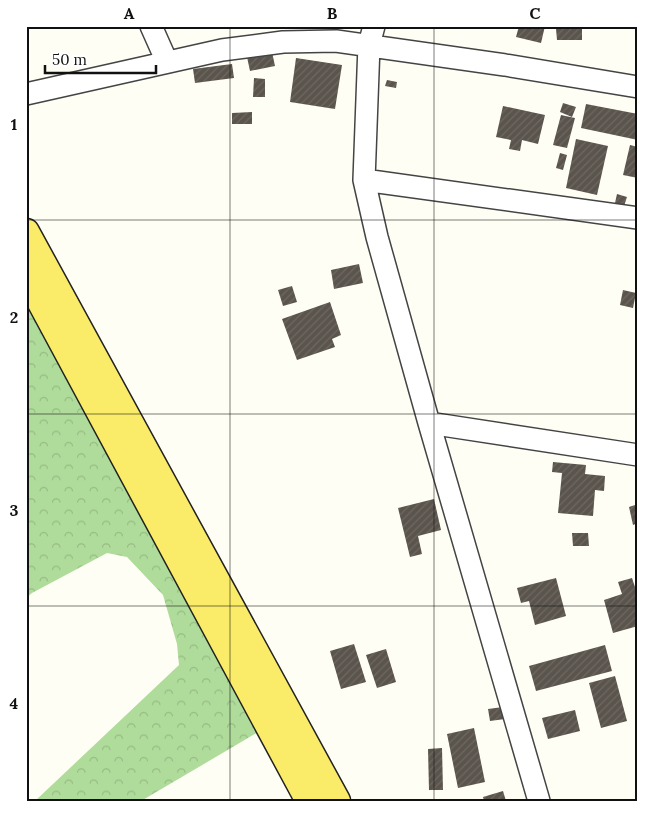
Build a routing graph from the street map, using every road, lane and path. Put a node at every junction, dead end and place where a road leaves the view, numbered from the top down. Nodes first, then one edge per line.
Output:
1 (151, 26) edge
2 (371, 36) edge
3 (167, 62) junction
4 (638, 87) edge
5 (26, 94) edge
6 (364, 180) junction
7 (638, 218) edge
8 (26, 232) edge
9 (26, 275) edge
10 (429, 423) junction
11 (638, 455) edge
12 (309, 801) edge
13 (337, 801) edge
14 (539, 801) edge

1 - 3 street
2 - 3 street
2 - 4 street
2 - 6 street
3 - 5 street
6 - 7 street
6 - 10 street
8 - 13 main road
9 - 12 main road
10 - 11 street
10 - 14 street

